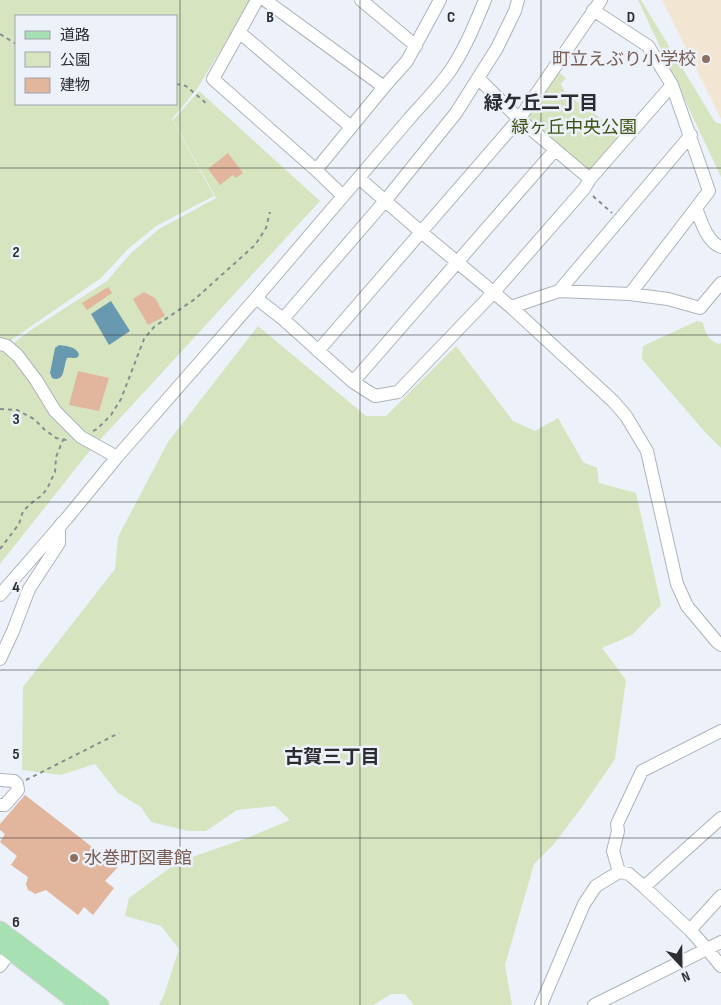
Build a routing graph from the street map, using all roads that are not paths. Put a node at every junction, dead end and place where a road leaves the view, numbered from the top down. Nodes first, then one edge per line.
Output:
1 (257, 0) edge
2 (265, 0) edge
3 (361, 0) edge
4 (440, 0) edge
5 (485, 0) edge
6 (518, 0) edge
7 (597, 5) edge
8 (239, 32) junction
9 (416, 46) junction
10 (478, 78) junction
11 (672, 85) junction
12 (384, 87) junction
13 (520, 118) junction
14 (351, 127) junction
15 (691, 136) junction
16 (555, 150) junction
17 (316, 170) junction
18 (359, 178) junction
19 (587, 184) junction
20 (343, 196) junction
21 (386, 201) junction
22 (696, 208) junction
23 (421, 232) junction
24 (721, 247) edge
25 (458, 262) junction
26 (721, 282) edge
27 (559, 291) junction
28 (493, 293) junction
29 (630, 294) junction
30 (256, 298) junction
31 (511, 307) junction
32 (283, 319) junction
33 (0, 344) edge
34 (318, 351) junction
35 (353, 382) junction
36 (117, 457) junction
37 (67, 518) junction
38 (0, 595) edge
39 (721, 645) edge
40 (0, 659) edge
41 (721, 731) edge
42 (0, 780) edge
43 (0, 805) edge
44 (721, 818) edge
45 (619, 872) junction
46 (644, 887) junction
47 (721, 896) edge
48 (0, 929) edge
49 (690, 930) junction
50 (721, 942) edge
51 (5, 948) edge
52 (707, 948) junction
53 (0, 966) edge
54 (721, 966) edge
55 (79, 1005) edge
56 (101, 1005) edge
57 (541, 1005) edge
58 (594, 1005) edge

1 - 8 street
2 - 12 street
3 - 9 street
4 - 9 street
5 - 18 street
6 - 10 street
7 - 11 street
7 - 13 street
8 - 14 street
8 - 17 street
9 - 12 street
10 - 13 street
10 - 21 street
11 - 15 street
11 - 19 street
12 - 14 street
13 - 16 street
13 - 23 street
14 - 17 street
15 - 22 street
15 - 27 street
16 - 19 street
16 - 25 street
17 - 20 street
18 - 20 street
18 - 21 street
19 - 28 street
20 - 30 street
21 - 23 street
21 - 32 street
22 - 24 street
22 - 29 street
23 - 25 street
23 - 34 street
25 - 28 street
25 - 35 street
26 - 29 street
27 - 29 street
27 - 31 street
28 - 31 street
28 - 35 street
30 - 32 street
30 - 36 street
31 - 39 street
32 - 34 street
33 - 36 street
34 - 35 street
36 - 37 street
37 - 38 street
37 - 40 street
41 - 45 street
42 - 43 street
44 - 46 street
45 - 46 street
45 - 57 street
46 - 49 street
47 - 49 street
48 - 56 main road
49 - 52 street
50 - 52 street
51 - 53 street
51 - 55 main road
52 - 54 street
52 - 58 street

